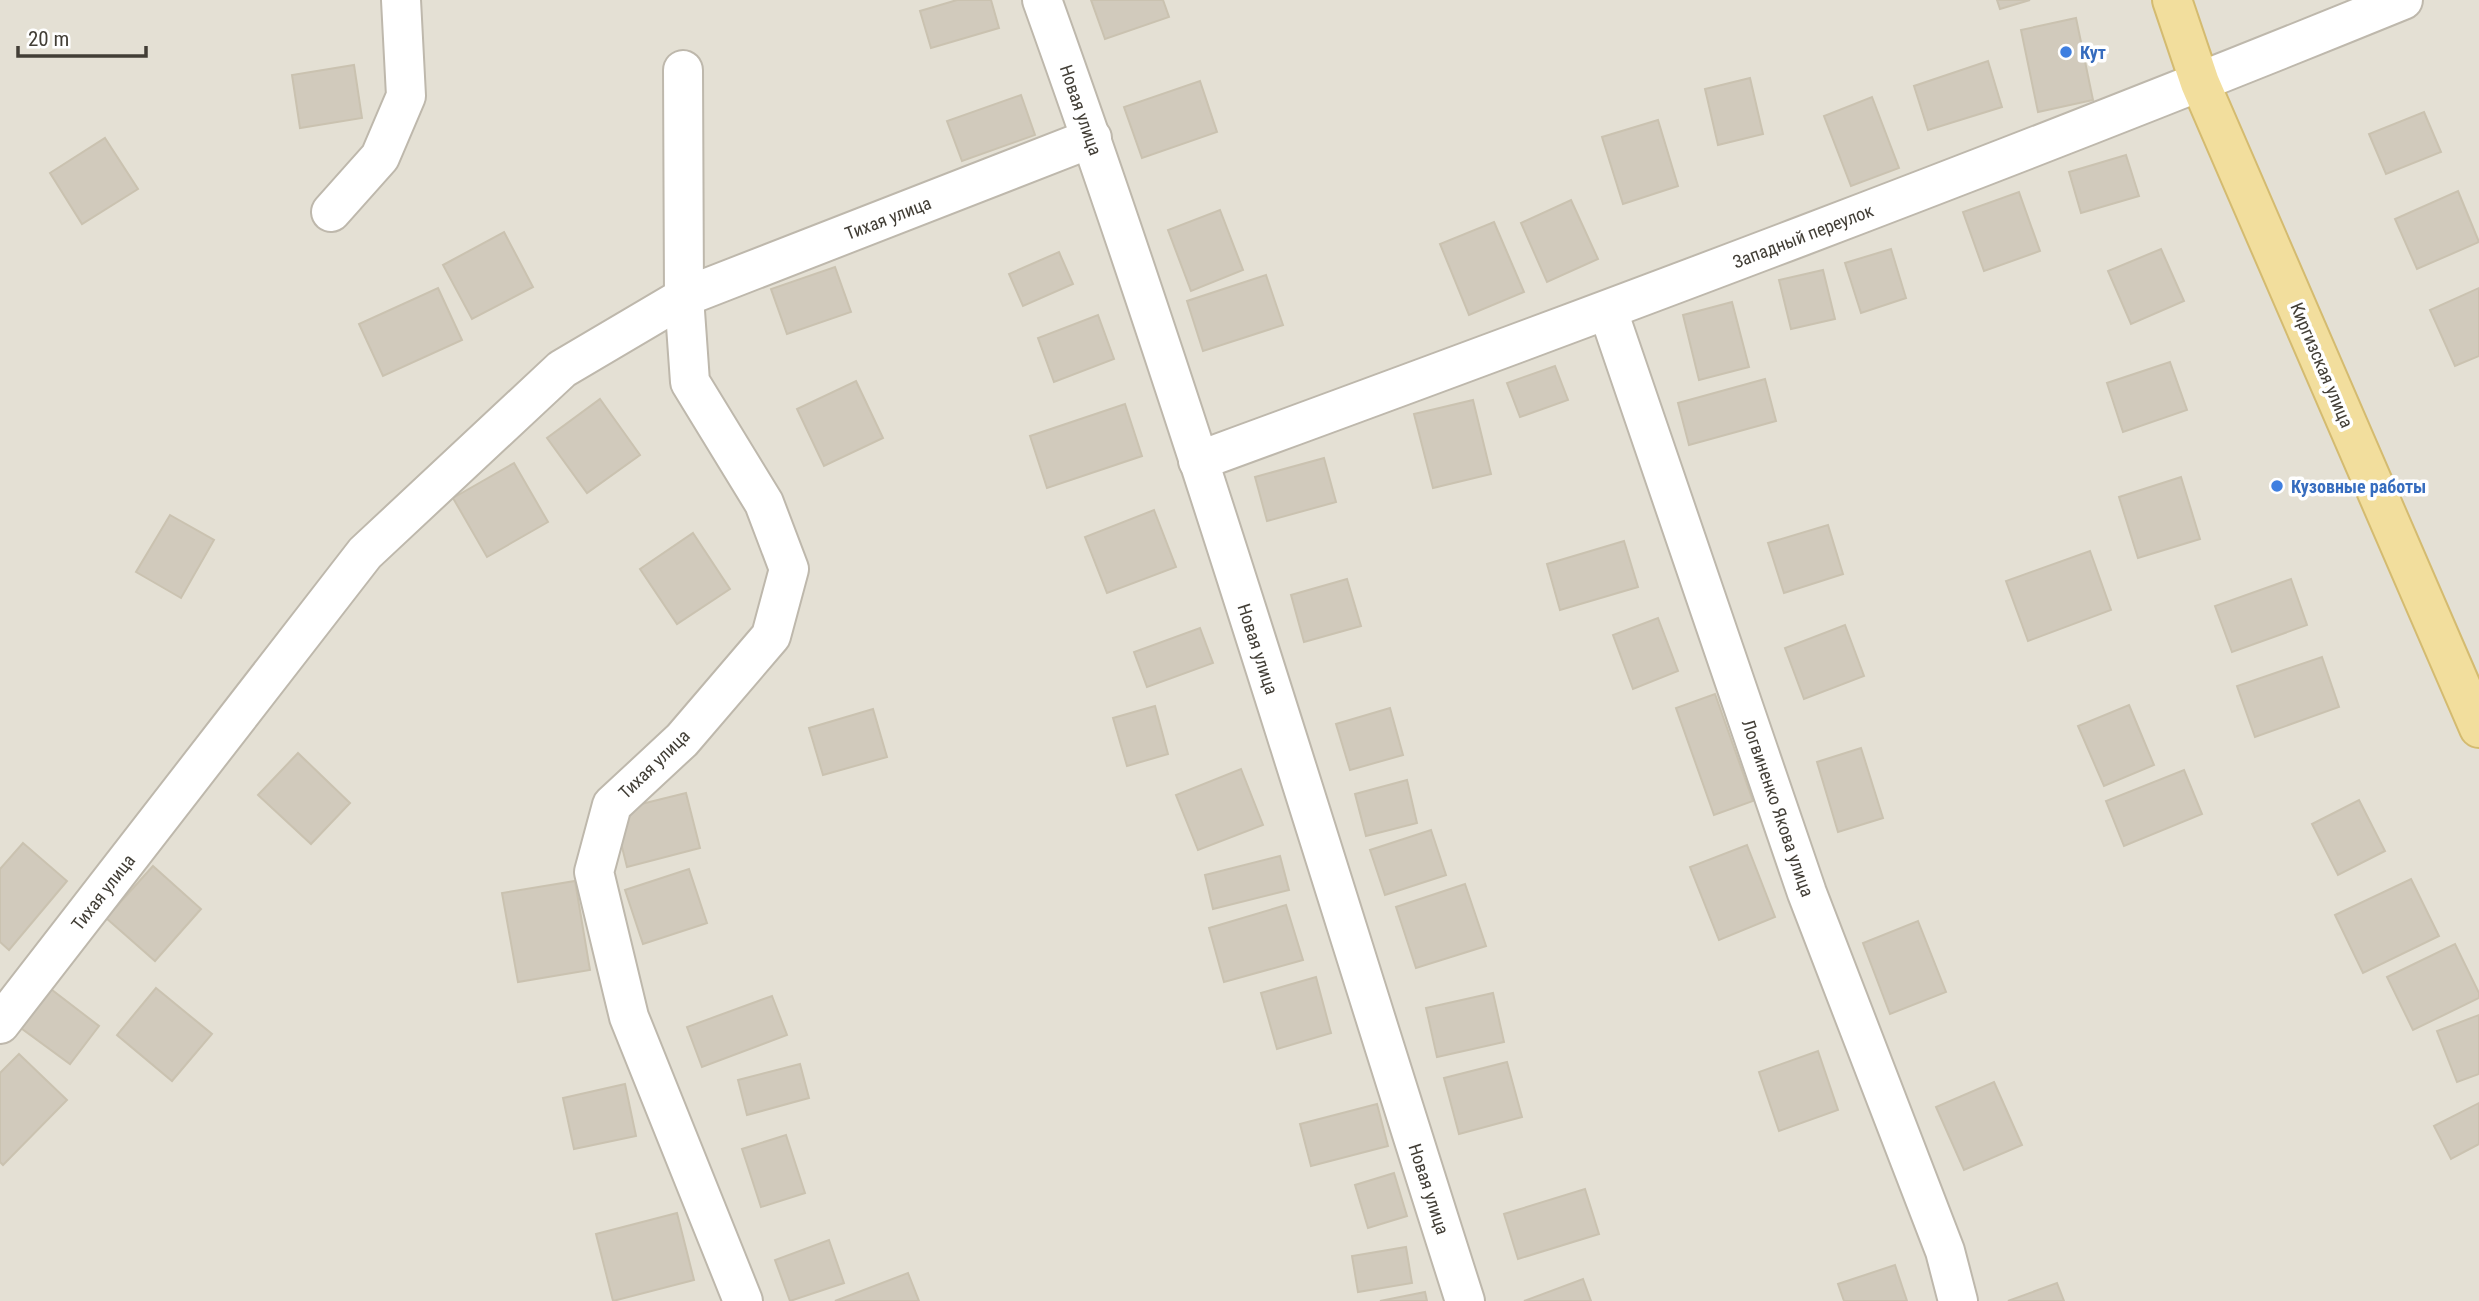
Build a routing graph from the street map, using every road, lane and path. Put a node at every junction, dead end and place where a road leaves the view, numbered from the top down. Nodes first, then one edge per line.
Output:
1 (401, 0) edge
2 (1042, 0) edge
3 (2172, 0) edge
4 (2403, 0) edge
5 (682, 70) dead end
6 (2200, 83) junction
7 (1091, 138) junction
8 (331, 212) dead end
9 (684, 297) junction
10 (1608, 311) junction
11 (1198, 461) junction
12 (2479, 728) edge
13 (0, 1024) edge
14 (743, 1301) edge
15 (1465, 1301) edge
16 (1958, 1301) edge

1 - 8 street
2 - 7 street, Новая улица
3 - 6 main road, Киргизская улица
4 - 6 street, Западный переулок
5 - 9 street, Тихая улица
6 - 10 street, Западный переулок
6 - 12 main road, Киргизская улица
7 - 9 street, Тихая улица
7 - 11 street, Новая улица
9 - 13 street, Тихая улица
9 - 14 street, Тихая улица
10 - 11 street, Западный переулок
10 - 16 street, Логвиненко Якова улица
11 - 15 street, Новая улица

